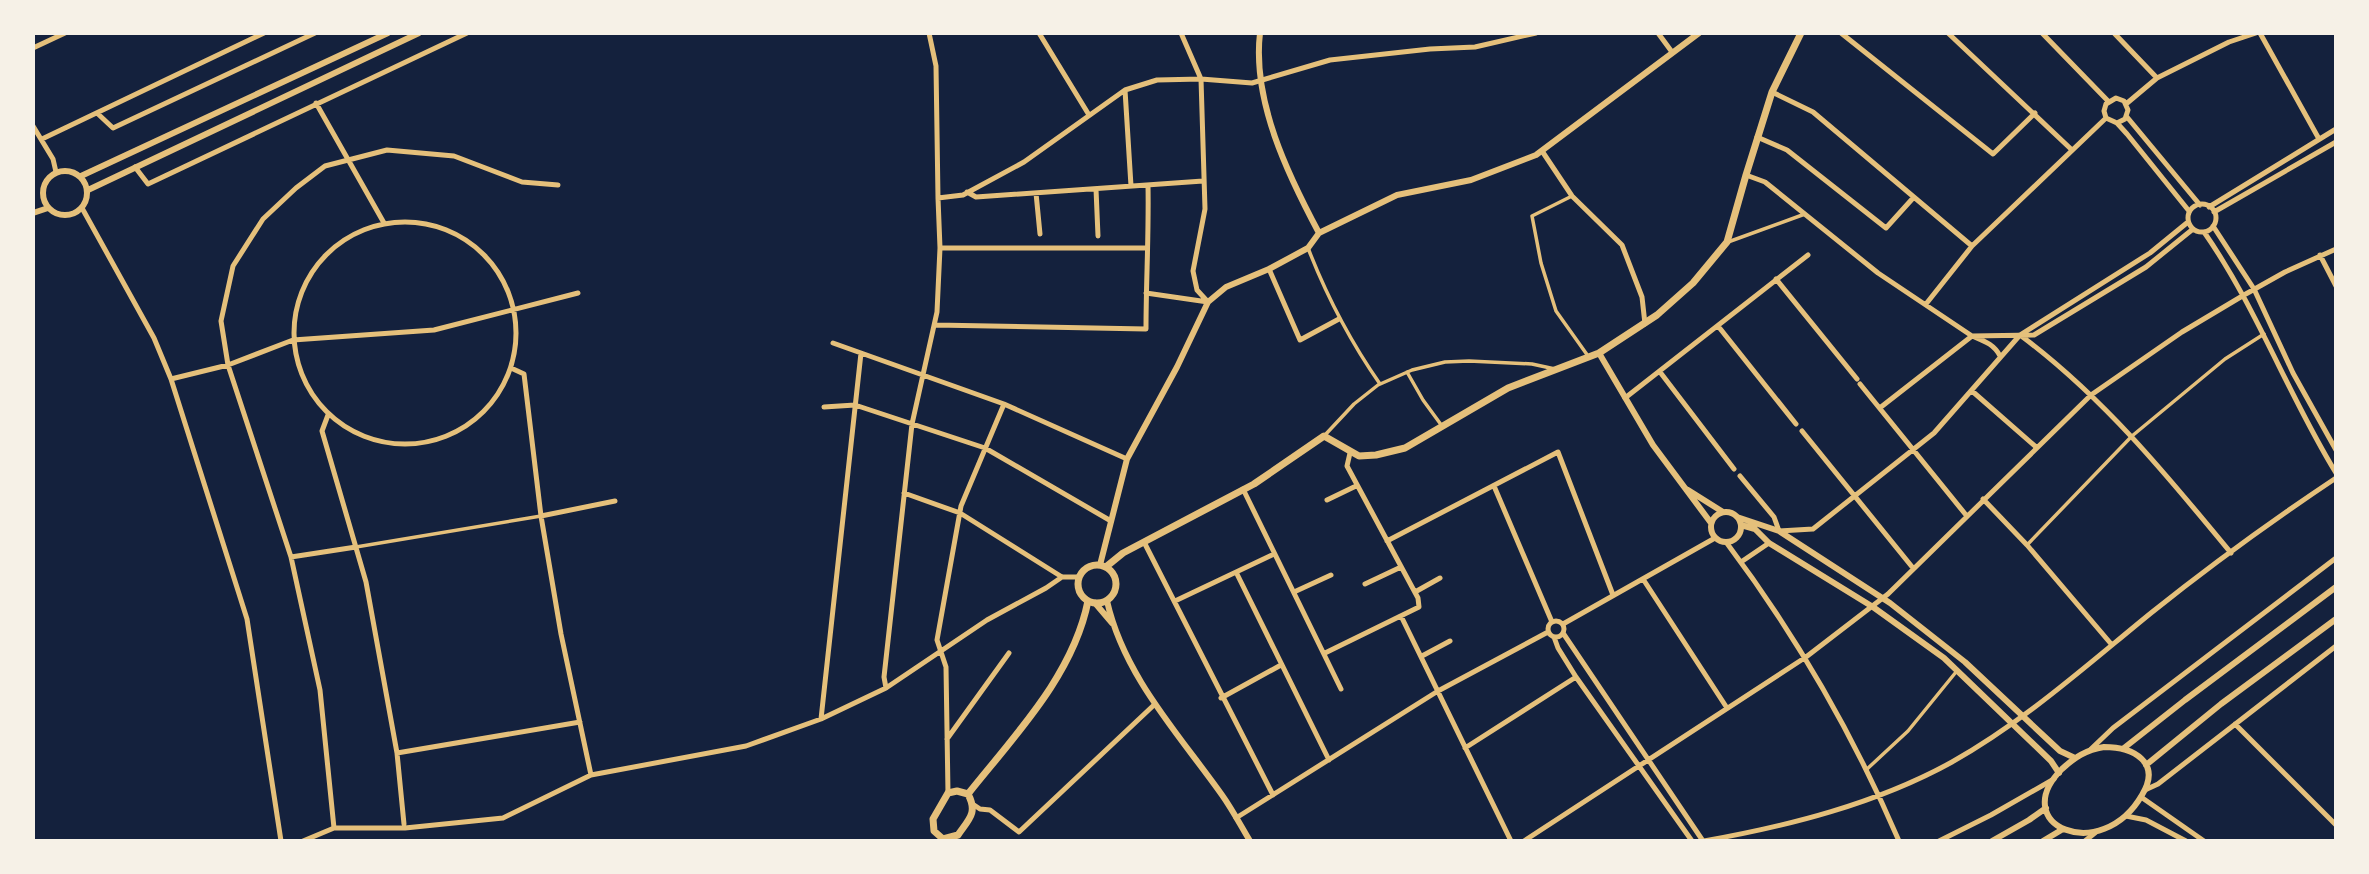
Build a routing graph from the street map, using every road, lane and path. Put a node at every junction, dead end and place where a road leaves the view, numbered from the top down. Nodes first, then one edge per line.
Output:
1 (65, 33) edge
2 (264, 33) edge
3 (315, 33) edge
4 (388, 33) edge
5 (419, 33) edge
6 (467, 33) edge
7 (929, 33) edge
8 (1039, 33) edge
9 (1181, 33) edge
10 (1260, 33) edge
11 (1536, 33) edge
12 (1658, 33) edge
13 (1699, 33) edge
14 (1801, 33) edge
15 (1841, 33) edge
16 (1948, 33) edge
17 (2042, 33) edge
18 (2114, 33) edge
19 (2258, 33) edge
20 (1511, 36) edge
21 (33, 48) edge
22 (1672, 52) junction
23 (2157, 78) junction
24 (1201, 79) junction
25 (1262, 79) junction
26 (1125, 90) junction
27 (1772, 92) junction
28 (2108, 101) junction
29 (316, 103) junction
30 (2126, 104) junction
31 (97, 113) junction
32 (2035, 113) junction
33 (1089, 116) junction
34 (2127, 117) junction
35 (2106, 118) junction
36 (2117, 123) junction
37 (33, 126) edge
38 (2336, 129) edge
39 (1757, 137) junction
40 (42, 139) junction
41 (2319, 139) junction
42 (2336, 142) edge
43 (2072, 150) junction
44 (1542, 151) junction
45 (347, 161) junction
46 (135, 167) junction
47 (56, 172) junction
48 (1746, 175) junction
49 (81, 176) junction
50 (1203, 181) junction
51 (558, 185) dead end
52 (1148, 185) junction
53 (1131, 186) junction
54 (1096, 189) junction
55 (88, 190) junction
56 (967, 192) junction
57 (43, 193) junction
58 (1036, 193) junction
59 (1572, 196) junction
60 (33, 197) edge
61 (1914, 197) junction
62 (938, 198) junction
63 (2200, 205) junction
64 (2209, 206) junction
65 (48, 208) junction
66 (82, 208) junction
67 (2189, 211) junction
68 (2214, 212) junction
69 (33, 213) edge
70 (1805, 214) junction
71 (2188, 222) junction
72 (384, 223) junction
73 (2213, 226) junction
74 (2193, 229) junction
75 (2204, 232) junction
76 (1319, 233) junction
77 (1040, 234) dead end
78 (1098, 236) dead end
79 (1727, 242) junction
80 (1972, 246) junction
81 (940, 248) junction
82 (1146, 248) junction
83 (1308, 248) junction
84 (2336, 248) edge
85 (1808, 255) dead end
86 (2320, 255) junction
87 (1269, 269) junction
88 (1776, 279) junction
89 (2336, 286) edge
90 (2254, 289) junction
91 (578, 293) dead end
92 (1146, 293) junction
93 (2244, 295) junction
94 (1208, 302) junction
95 (1926, 304) junction
96 (514, 309) junction
97 (1339, 319) junction
98 (935, 325) junction
99 (1645, 325) junction
100 (1718, 326) junction
101 (2264, 334) junction
102 (2020, 335) junction
103 (1972, 336) junction
104 (293, 340) junction
105 (833, 343) dead end
106 (861, 353) junction
107 (1599, 353) junction
108 (2000, 356) junction
109 (1589, 358) junction
110 (228, 365) junction
111 (511, 368) junction
112 (1556, 369) junction
113 (1408, 372) junction
114 (1660, 372) junction
115 (922, 375) junction
116 (171, 379) junction
117 (1380, 384) junction
118 (1972, 391) junction
119 (2091, 394) junction
120 (1625, 398) junction
121 (1004, 404) junction
122 (855, 405) junction
123 (824, 407) dead end
124 (1881, 407) junction
125 (328, 415) junction
126 (912, 424) junction
127 (1796, 424) dead end
128 (1443, 428) junction
129 (1802, 431) dead end
130 (1324, 436) junction
131 (2132, 436) junction
132 (2035, 447) junction
133 (985, 448) junction
134 (1915, 450) junction
135 (2336, 450) edge
136 (1350, 453) junction
137 (1127, 459) junction
138 (1734, 469) dead end
139 (2336, 475) edge
140 (1740, 476) dead end
141 (1356, 486) junction
142 (1494, 486) junction
143 (1683, 487) junction
144 (1243, 489) junction
145 (904, 493) junction
146 (1856, 496) junction
147 (1983, 499) junction
148 (1327, 500) dead end
149 (615, 501) dead end
150 (1723, 512) junction
151 (960, 513) junction
152 (1966, 515) junction
153 (541, 516) junction
154 (1737, 517) junction
155 (1111, 521) junction
156 (1711, 523) junction
157 (1741, 525) junction
158 (1779, 531) junction
159 (1715, 538) junction
160 (1387, 541) junction
161 (1144, 542) junction
162 (1726, 542) junction
163 (1769, 543) junction
164 (2027, 545) junction
165 (356, 547) junction
166 (2231, 552) junction
167 (1274, 554) junction
168 (291, 557) junction
169 (2336, 558) edge
170 (1741, 562) junction
171 (1104, 566) junction
172 (1401, 567) junction
173 (1913, 568) junction
174 (1237, 574) junction
175 (1331, 575) dead end
176 (1062, 577) junction
177 (1079, 577) junction
178 (1440, 579) dead end
179 (1643, 579) junction
180 (1365, 584) dead end
181 (2336, 587) edge
182 (1294, 592) junction
183 (1415, 592) junction
184 (1613, 595) junction
185 (1883, 598) junction
186 (1107, 601) junction
187 (1175, 601) junction
188 (1092, 602) junction
189 (1873, 607) junction
190 (1401, 616) junction
191 (2336, 619) edge
192 (1552, 622) junction
193 (1113, 624) junction
194 (1563, 624) junction
195 (1548, 632) junction
196 (1563, 633) junction
197 (1554, 638) junction
198 (1450, 641) dead end
199 (2112, 645) junction
200 (2336, 646) edge
201 (940, 653) junction
202 (1009, 653) dead end
203 (1325, 653) junction
204 (1422, 656) junction
205 (1806, 657) junction
206 (1281, 665) junction
207 (1957, 670) junction
208 (1576, 677) junction
209 (886, 688) junction
210 (1341, 689) dead end
211 (1437, 691) junction
212 (1222, 698) junction
213 (1155, 704) junction
214 (1727, 708) junction
215 (2022, 717) junction
216 (821, 719) junction
217 (580, 722) junction
218 (2012, 724) junction
219 (2235, 724) junction
220 (947, 739) junction
221 (1465, 748) junction
222 (2124, 748) junction
223 (2091, 749) junction
224 (397, 753) junction
225 (2075, 758) junction
226 (1329, 760) junction
227 (1648, 760) junction
228 (2146, 765) junction
229 (1640, 766) junction
230 (1866, 770) junction
231 (592, 775) junction
232 (2056, 776) junction
233 (948, 779) junction
234 (2145, 790) junction
235 (957, 791) junction
236 (948, 793) junction
237 (968, 794) junction
238 (1273, 795) junction
239 (1879, 795) junction
240 (2141, 797) junction
241 (974, 805) junction
242 (2046, 808) junction
243 (2126, 816) junction
244 (1236, 818) junction
245 (404, 824) dead end
246 (2336, 825) edge
247 (334, 828) junction
248 (2063, 830) junction
249 (2096, 832) junction
250 (942, 840) edge
251 (281, 841) edge
252 (303, 841) edge
253 (1250, 841) edge
254 (1511, 841) edge
255 (1524, 841) edge
256 (1692, 841) edge
257 (1704, 841) edge
258 (1899, 841) edge
259 (1939, 841) edge
260 (1992, 841) edge
261 (2043, 841) edge
262 (2085, 841) edge
263 (2186, 841) edge
264 (2204, 841) edge

1 - 21 street
2 - 31 street
3 - 31 street
4 - 49 street
5 - 46 street
6 - 29 street
7 - 62 street
8 - 33 street
9 - 24 street
10 - 25 street
11 - 20 street
12 - 22 street
13 - 22 street
14 - 27 main road
15 - 32 street
16 - 32 street
17 - 28 street
18 - 23 street
19 - 23 street
19 - 41 street
20 - 25 street
22 - 44 street
23 - 30 street
24 - 25 street
24 - 26 street
24 - 50 street
25 - 76 street
26 - 33 street
26 - 53 street
27 - 39 main road
27 - 61 street
28 - 30 street
28 - 35 street
29 - 45 street
29 - 46 street
30 - 34 street
31 - 40 street
32 - 43 street
33 - 56 street
34 - 36 street
34 - 63 street
35 - 36 street
35 - 43 street
36 - 67 street
37 - 40 street
38 - 41 street
39 - 48 main road
39 - 61 street
40 - 47 street
41 - 64 street
42 - 68 street
43 - 80 street
44 - 59 street
44 - 76 street
45 - 51 street
45 - 72 street
45 - 110 street
46 - 55 street
47 - 49 street
47 - 57 street
48 - 70 street
48 - 79 main road
49 - 55 street
50 - 52 street
50 - 94 street
52 - 53 street
52 - 82 street
53 - 54 street
54 - 58 street
54 - 78 street
55 - 66 street
56 - 58 street
56 - 62 street
57 - 60 street
57 - 65 street
58 - 77 street
59 - 99 street
59 - 109 street
61 - 80 street
62 - 81 street
63 - 64 street
63 - 67 street
64 - 68 street
65 - 66 street
65 - 69 street
66 - 116 street
67 - 71 street
68 - 73 street
70 - 79 street
70 - 95 street
71 - 74 street
71 - 102 street
72 - 96 street
72 - 104 street
73 - 75 street
73 - 90 street
74 - 75 street
74 - 102 street
75 - 93 street
76 - 83 street
79 - 99 main road
80 - 95 street
81 - 82 street
81 - 98 street
82 - 92 street
83 - 87 street
83 - 97 street
84 - 86 street
85 - 88 street
86 - 89 street
86 - 90 street
87 - 94 street
87 - 97 street
88 - 100 street
88 - 124 street
90 - 93 street
90 - 135 street
91 - 96 street
92 - 94 street
92 - 98 street
93 - 101 street
93 - 119 street
94 - 137 street
95 - 103 street
96 - 104 street
96 - 111 street
97 - 117 street
98 - 115 street
99 - 107 main road
100 - 114 street
100 - 127 street
101 - 131 street
101 - 139 street
102 - 103 street
102 - 108 street
102 - 119 street
103 - 108 street
103 - 124 street
104 - 110 street
104 - 125 street
105 - 106 street
106 - 115 street
106 - 122 street
107 - 109 main road
107 - 120 street
108 - 118 street
109 - 112 main road
110 - 116 street
110 - 168 street
111 - 125 street
111 - 153 street
112 - 113 street
112 - 128 main road
113 - 117 street
113 - 128 street
114 - 120 street
114 - 138 street
115 - 121 street
115 - 126 street
116 - 251 street
117 - 130 street
118 - 132 street
118 - 134 street
119 - 131 street
119 - 132 street
120 - 143 street
121 - 133 street
121 - 137 street
122 - 123 street
122 - 126 street
122 - 216 street
124 - 134 street
125 - 165 street
126 - 133 street
126 - 145 street
128 - 136 main road
129 - 146 street
130 - 136 main road
130 - 144 main road
131 - 164 street
131 - 166 street
132 - 147 street
133 - 151 street
133 - 155 street
134 - 146 street
134 - 152 street
136 - 141 street
137 - 155 street
139 - 166 street
140 - 158 street
141 - 148 street
141 - 160 street
142 - 160 street
142 - 184 street
142 - 192 street
143 - 150 street
143 - 156 street
144 - 161 main road
144 - 167 street
145 - 151 street
145 - 209 street
146 - 158 street
146 - 173 street
147 - 152 street
147 - 164 street
149 - 153 street
150 - 154 street
150 - 156 street
151 - 176 street
151 - 201 street
152 - 173 street
153 - 165 street
153 - 217 street
154 - 157 street
154 - 158 street
155 - 171 street
156 - 159 street
157 - 162 street
157 - 163 street
158 - 185 street
159 - 162 street
159 - 179 street
160 - 172 street
161 - 171 main road
161 - 187 street
162 - 170 street
163 - 170 street
163 - 189 street
164 - 199 street
165 - 168 street
165 - 224 street
166 - 199 street
167 - 174 street
167 - 182 street
168 - 247 street
169 - 223 street
170 - 205 street
171 - 177 main road
171 - 186 main road
172 - 180 street
172 - 183 street
173 - 185 street
174 - 187 street
174 - 206 street
175 - 182 street
176 - 177 street
176 - 201 street
177 - 188 main road
178 - 183 street
179 - 184 street
179 - 214 street
181 - 222 street
182 - 203 street
183 - 190 street
184 - 194 street
185 - 189 street
185 - 215 street
186 - 188 main road
186 - 193 street
187 - 212 street
188 - 193 street
188 - 237 main road
189 - 205 street
189 - 207 street
190 - 203 street
190 - 204 street
191 - 228 street
192 - 194 street
192 - 195 street
193 - 213 street
194 - 196 street
195 - 197 street
195 - 211 street
196 - 197 street
196 - 227 street
197 - 208 street
198 - 204 street
199 - 215 street
200 - 219 street
201 - 209 street
201 - 220 street
202 - 220 street
203 - 210 street
204 - 211 street
205 - 214 street
205 - 230 street
206 - 212 street
206 - 226 street
207 - 218 street
207 - 230 street
208 - 221 street
208 - 229 street
209 - 216 street
211 - 221 street
211 - 226 street
212 - 238 street
213 - 241 street
213 - 244 street
214 - 227 street
215 - 218 street
215 - 225 street
216 - 231 street
217 - 224 street
217 - 231 street
218 - 232 street
218 - 239 street
219 - 234 street
219 - 246 street
220 - 233 street
221 - 254 street
222 - 223 street
222 - 228 street
223 - 225 street
224 - 245 street
225 - 232 street
226 - 238 street
227 - 229 street
227 - 257 street
228 - 234 street
229 - 255 street
229 - 256 street
230 - 239 street
231 - 247 street
232 - 242 street
232 - 259 street
233 - 235 street
233 - 236 street
234 - 240 street
235 - 236 main road
235 - 237 main road
236 - 250 main road
237 - 241 main road
238 - 244 street
239 - 257 street
239 - 258 street
240 - 243 street
240 - 264 street
241 - 250 main road
242 - 248 street
242 - 260 street
243 - 249 street
243 - 263 street
244 - 253 street
247 - 252 street
248 - 249 street
248 - 261 street
249 - 262 street

